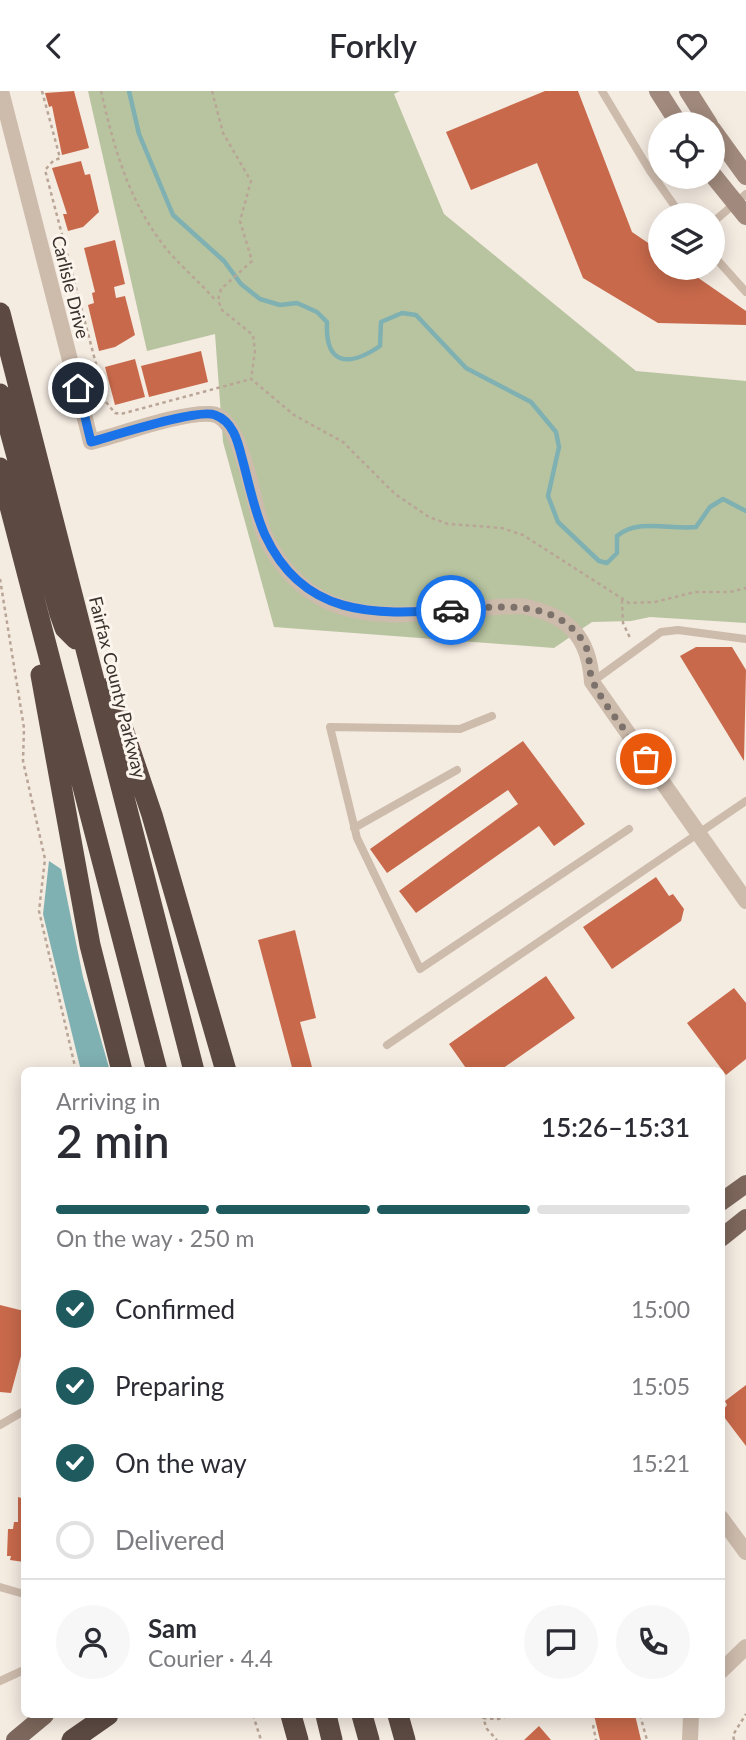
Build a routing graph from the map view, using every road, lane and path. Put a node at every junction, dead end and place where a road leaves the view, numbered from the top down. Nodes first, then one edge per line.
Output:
1 (1, 91) edge
2 (42, 91) edge
3 (101, 91) edge
4 (212, 91) edge
5 (602, 91) edge
6 (658, 91) edge
7 (688, 91) edge
8 (671, 112) edge
9 (702, 112) edge
10 (725, 146) edge
11 (746, 176) edge
12 (725, 187) edge
13 (673, 203) edge
14 (743, 204) edge
15 (725, 215) edge
16 (725, 269) edge
17 (746, 292) edge
18 (218, 304) junction
19 (0, 313) edge
20 (251, 379) junction
21 (0, 394) edge
22 (0, 468) edge
23 (52, 518) junction
24 (15, 525) junction
25 (0, 579) edge
26 (746, 588) edge
27 (622, 599) junction
28 (746, 639) edge
29 (638, 647) junction
30 (85, 649) junction
31 (592, 682) junction
32 (492, 716) dead end
33 (457, 770) dead end
34 (746, 801) edge
35 (354, 828) junction
36 (629, 829) dead end
37 (698, 832) junction
38 (746, 901) edge
39 (387, 1045) dead end
40 (75, 1067) edge
41 (121, 1067) edge
42 (156, 1067) edge
43 (193, 1067) edge
44 (225, 1067) edge
45 (746, 1184) edge
46 (725, 1199) edge
47 (746, 1218) edge
48 (725, 1235) edge
49 (21, 1413) edge
50 (0, 1425) edge
51 (725, 1523) edge
52 (746, 1552) edge
53 (0, 1587) edge
54 (21, 1593) edge
55 (746, 1647) edge
56 (725, 1667) edge
57 (21, 1671) edge
58 (0, 1681) edge
59 (746, 1714) edge
60 (41, 1718) edge
61 (98, 1718) edge
62 (104, 1718) edge
63 (254, 1718) edge
64 (293, 1718) edge
65 (327, 1718) edge
66 (363, 1718) edge
67 (399, 1718) edge
68 (483, 1718) edge
69 (641, 1718) edge
70 (691, 1718) edge
71 (593, 1725) dead end
72 (15, 1740) edge
73 (72, 1740) edge
74 (261, 1740) edge
75 (298, 1740) edge
76 (332, 1740) edge
77 (369, 1740) edge
78 (405, 1740) edge
79 (497, 1740) edge
80 (596, 1740) edge
81 (646, 1740) edge
82 (690, 1740) edge
83 (734, 1740) edge

1 - 31 street, Carlisle Drive
2 - 20 path
3 - 18 path
4 - 18 path
5 - 13 lane
6 - 8 main road
7 - 9 main road
10 - 11 main road
12 - 14 main road
14 - 15 lane
16 - 17 lane
18 - 20 path
19 - 23 highway, Fairfax County Parkway
20 - 27 path
21 - 30 highway
22 - 24 highway
23 - 30 highway, Fairfax County Parkway
23 - 44 highway
24 - 41 highway
24 - 42 highway
25 - 40 path
26 - 27 path
27 - 29 path
28 - 29 lane
29 - 31 lane
30 - 43 highway, Fairfax County Parkway
31 - 37 street, Carlisle Drive
32 - 35 lane
33 - 35 lane
34 - 37 lane
35 - 36 lane
37 - 38 street, Carlisle Drive
37 - 39 lane
45 - 46 main road
47 - 48 main road
49 - 50 lane
51 - 52 street
53 - 54 lane
55 - 56 street
57 - 58 lane
59 - 83 path
60 - 72 main road
61 - 73 main road
62 - 73 highway
63 - 74 path
64 - 75 highway
65 - 76 highway
66 - 77 highway
67 - 78 highway
68 - 79 path
69 - 81 path
70 - 82 street
71 - 80 path

